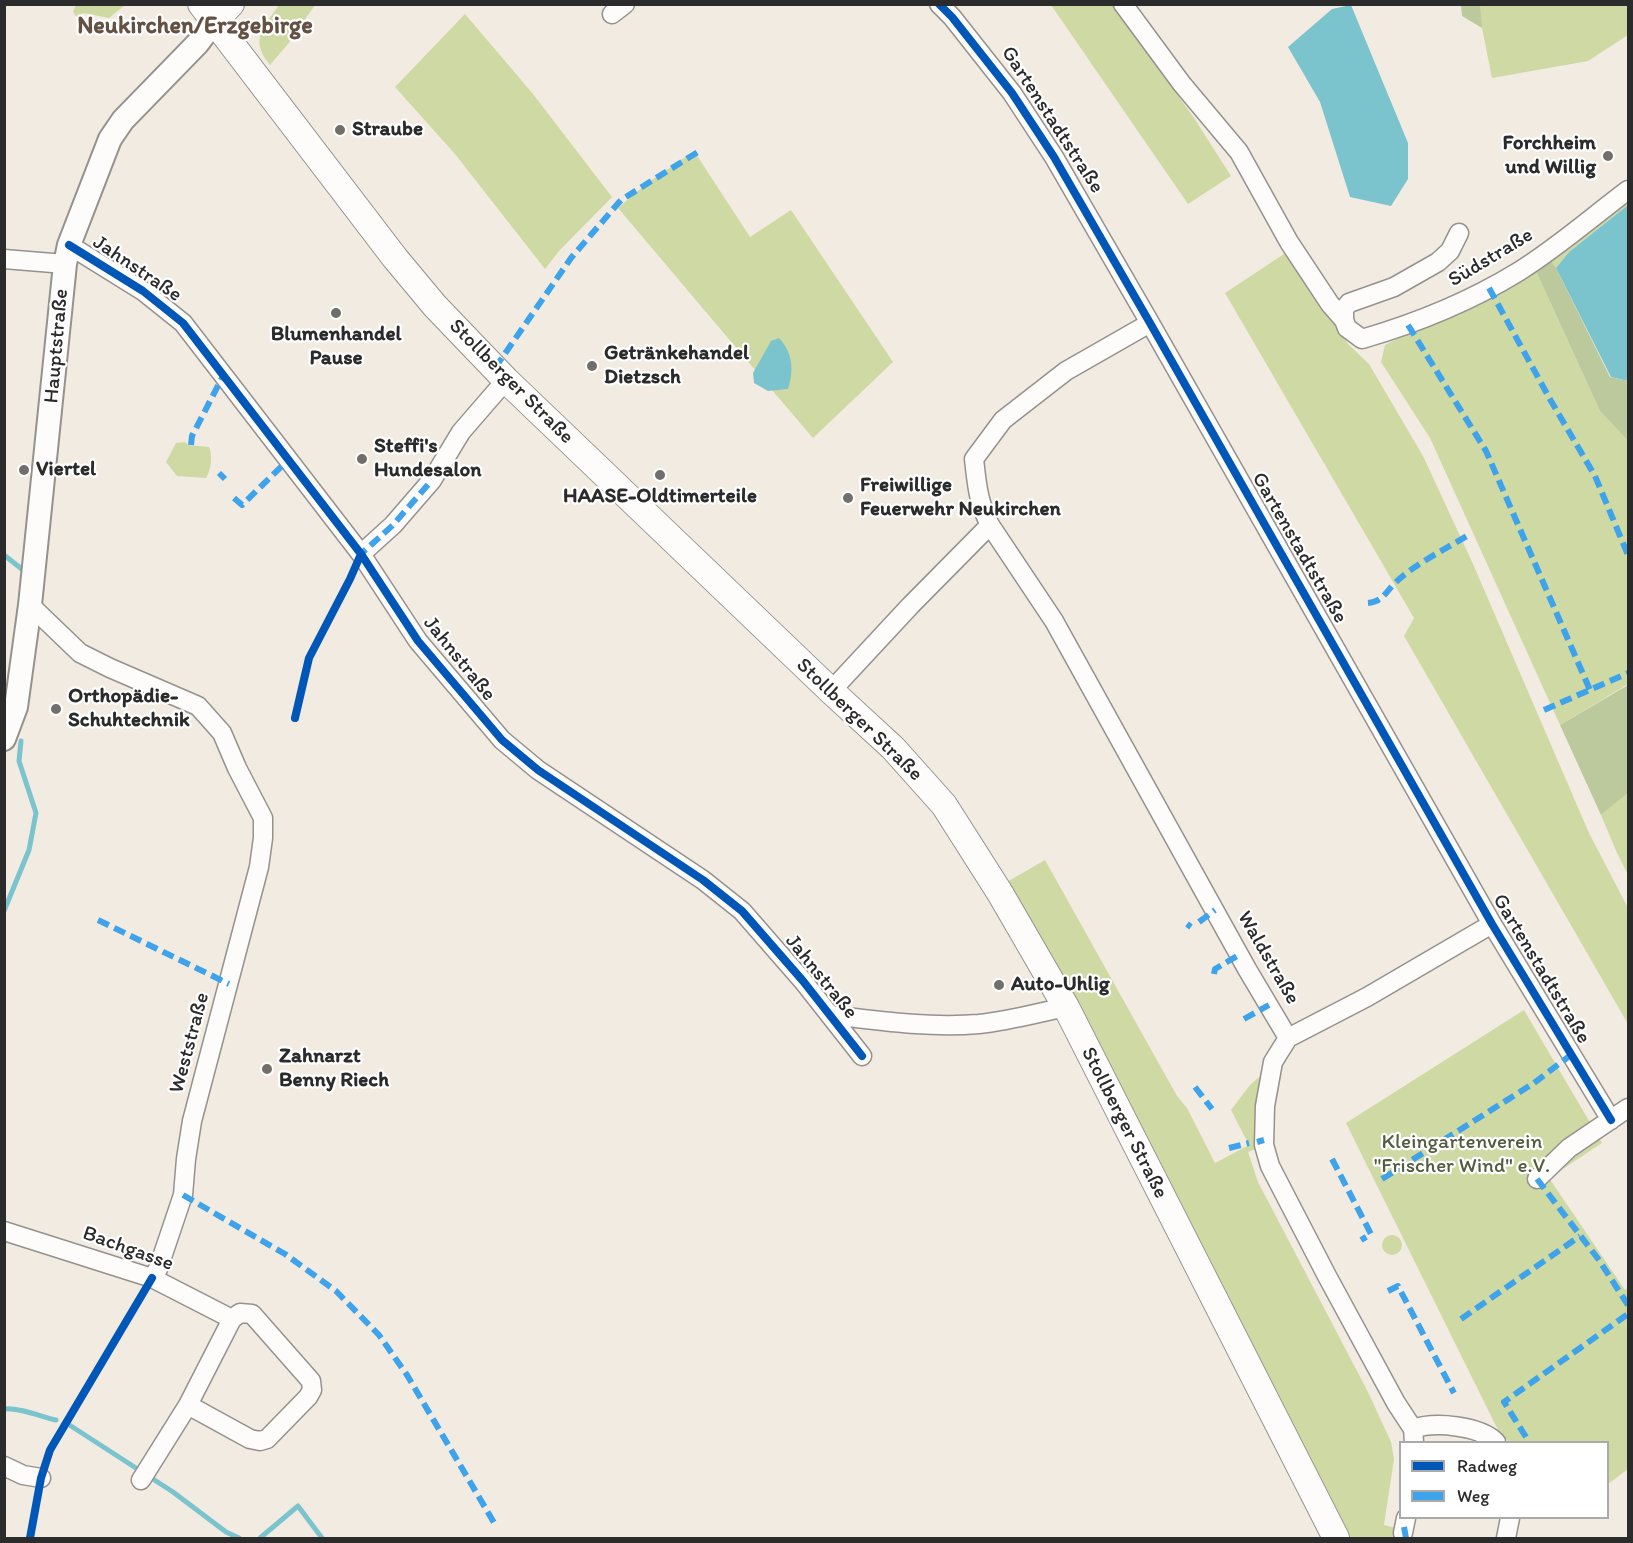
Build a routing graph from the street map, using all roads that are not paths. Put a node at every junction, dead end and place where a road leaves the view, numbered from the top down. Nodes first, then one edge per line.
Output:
1 (939, 4) edge
2 (1123, 4) edge
3 (216, 10) edge
4 (1629, 190) edge
5 (1459, 233) dead end
6 (67, 254) junction
7 (4, 259) edge
8 (1344, 320) junction
9 (1150, 323) junction
10 (506, 380) junction
11 (990, 525) junction
12 (361, 554) junction
13 (30, 605) junction
14 (831, 691) junction
15 (10, 706) edge
16 (4, 739) edge
17 (1491, 924) junction
18 (1066, 1007) junction
19 (830, 1015) junction
20 (1288, 1038) junction
21 (862, 1056) dead end
22 (1629, 1108) edge
23 (1611, 1120) junction
24 (1537, 1179) dead end
25 (4, 1231) edge
26 (152, 1278) junction
27 (232, 1319) junction
28 (188, 1406) junction
29 (1414, 1436) edge
30 (1494, 1441) edge
31 (4, 1466) edge
32 (145, 1472) dead end
33 (41, 1478) dead end
34 (1510, 1519) edge
35 (1336, 1539) edge
36 (1506, 1539) edge

1 - 9 street, Gartenstadtstraße
2 - 8 street
3 - 6 street, Hauptstraße
3 - 10 main road, Stollberger Straße
4 - 8 street, Südstraße
5 - 8 street, Südstraße
6 - 7 street
6 - 12 street, Jahnstraße
6 - 13 street, Hauptstraße
9 - 11 street, Waldstraße
9 - 17 street, Gartenstadtstraße
10 - 12 street
10 - 14 main road, Stollberger Straße
11 - 14 street
11 - 20 street, Waldstraße
12 - 19 street, Jahnstraße
13 - 15 street, Hauptstraße
13 - 26 street, Weststraße
14 - 18 main road, Stollberger Straße
15 - 16 street, Hauptstraße
17 - 20 street, Gartenstadtstraße
17 - 23 street, Gartenstadtstraße
18 - 19 street, Jahnstraße
18 - 35 main road, Stollberger Straße
19 - 21 street, Jahnstraße
20 - 29 street, Waldstraße
22 - 23 street
23 - 24 street
25 - 26 street, Bachgasse
26 - 27 street, Bachgasse
27 - 28 street
27 - 28 street, Bachgasse
28 - 32 street
29 - 30 street, Waldstraße
31 - 33 street
34 - 36 street

